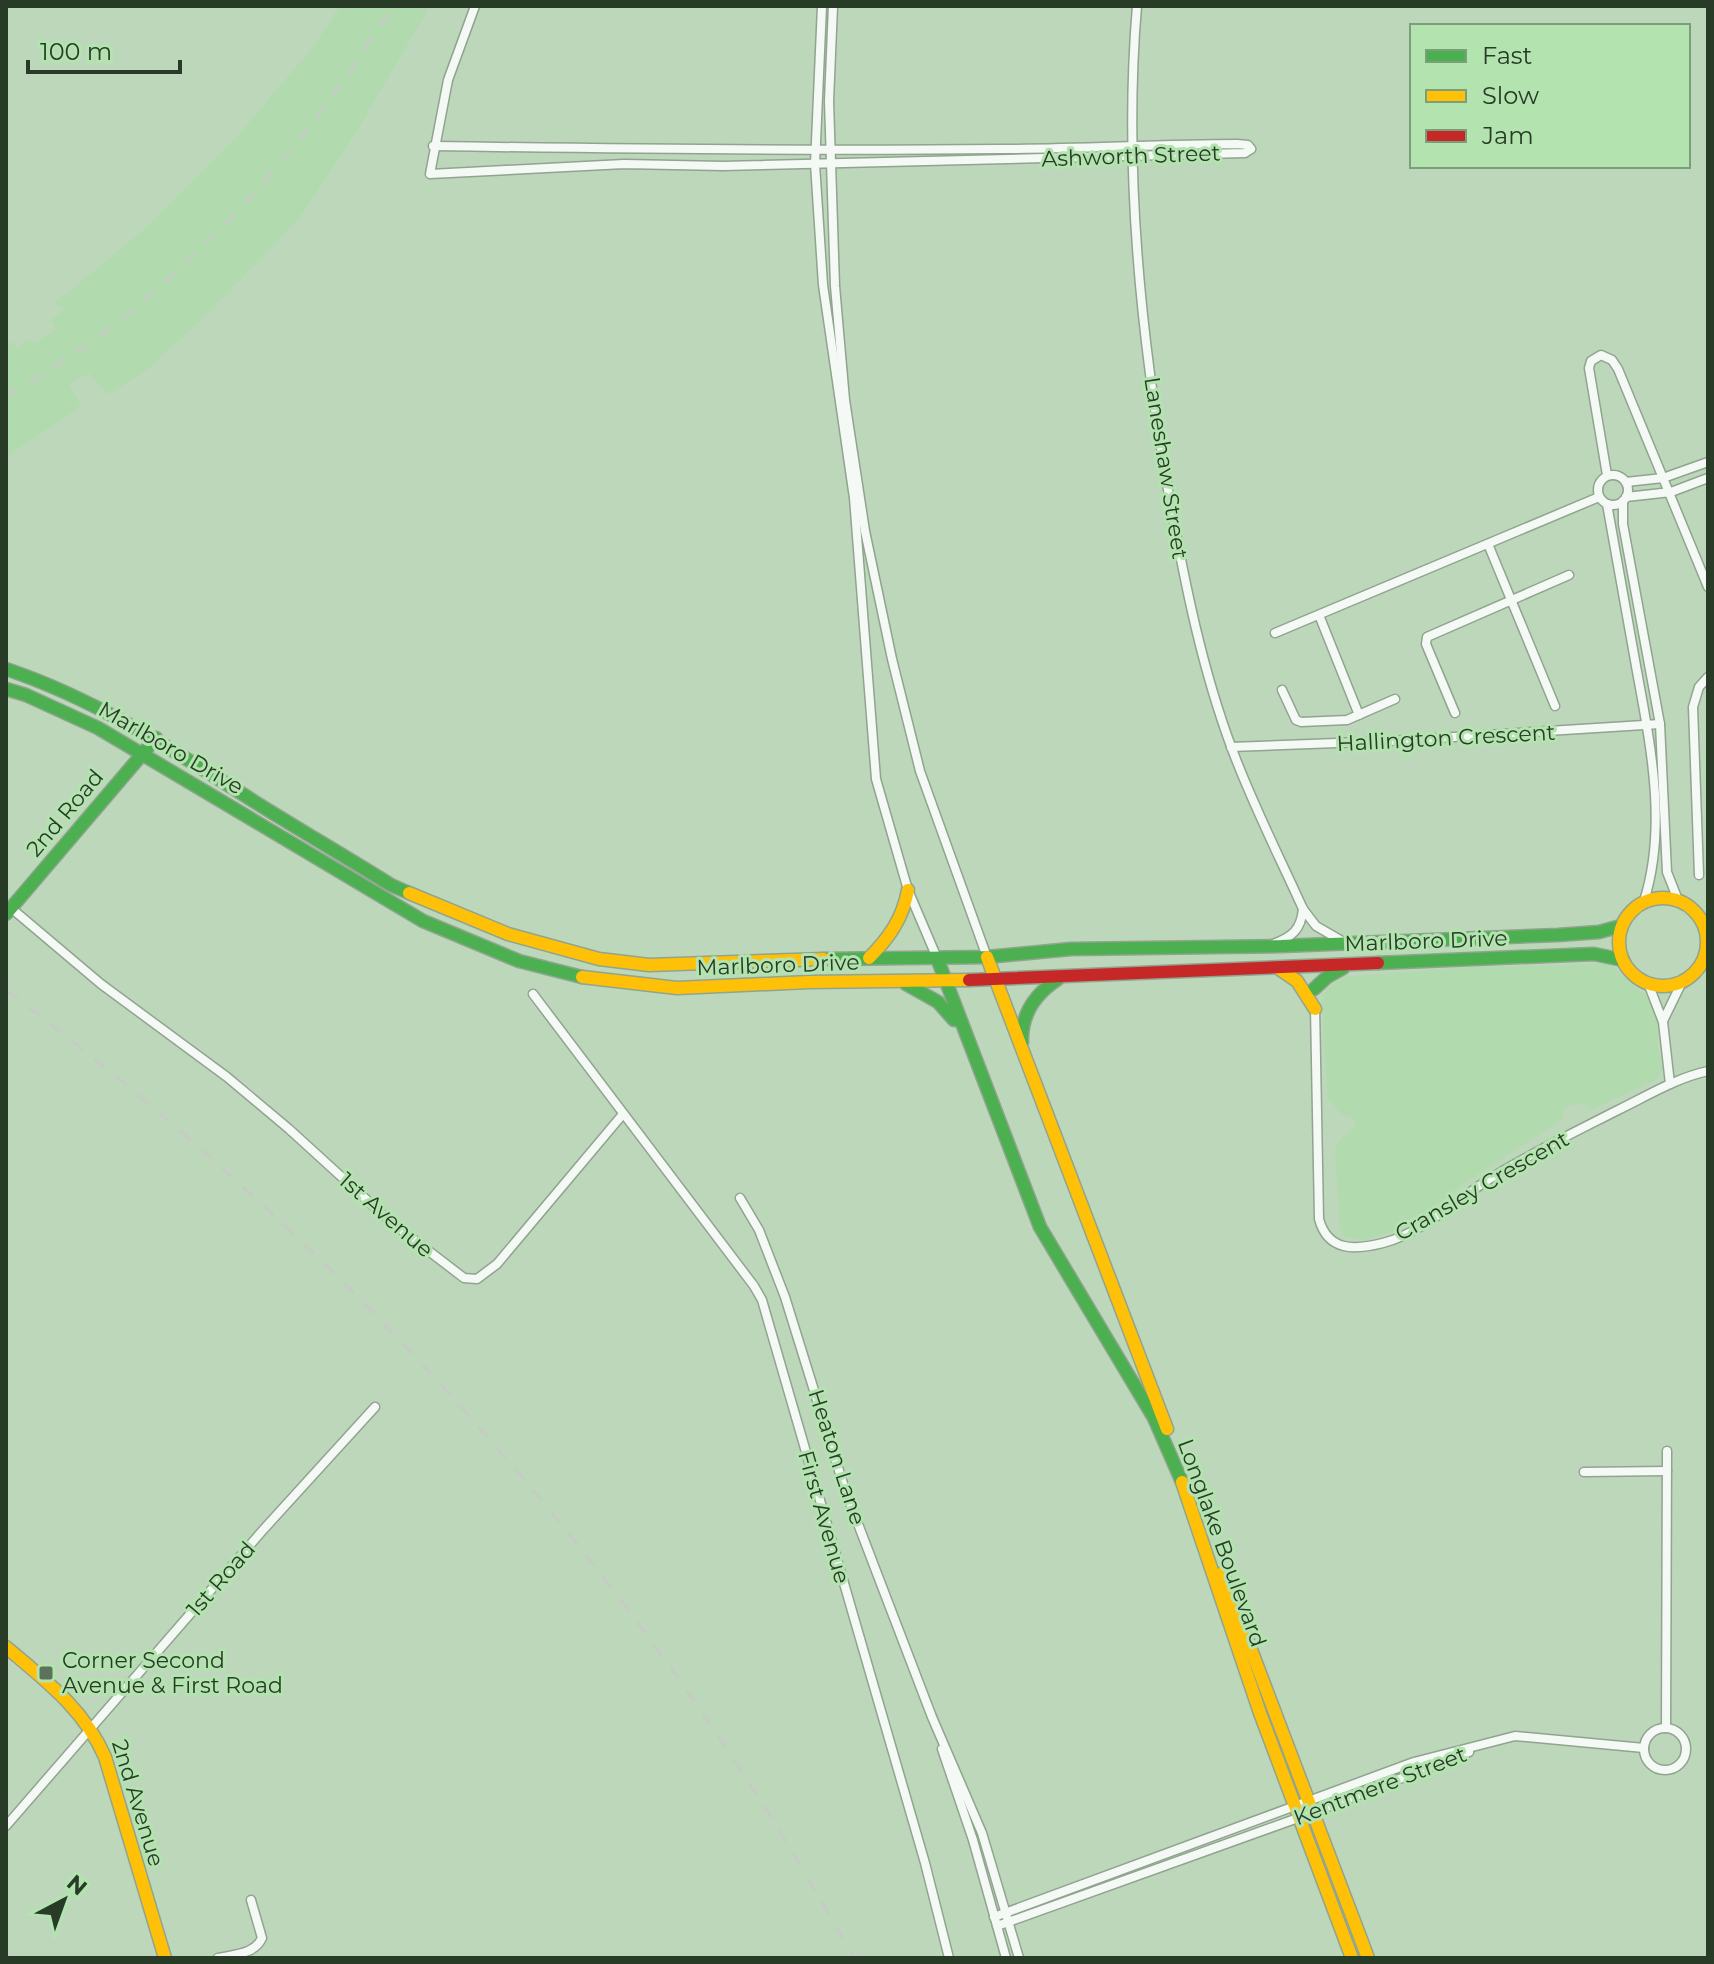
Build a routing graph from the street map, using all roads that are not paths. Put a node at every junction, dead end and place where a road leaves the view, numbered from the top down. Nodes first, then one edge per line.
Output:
1 (475, 6) edge
2 (822, 6) edge
3 (833, 6) edge
4 (1137, 6) edge
5 (1133, 144) junction
6 (433, 146) junction
7 (814, 148) junction
8 (830, 148) junction
9 (1134, 157) junction
10 (831, 163) junction
11 (815, 164) junction
12 (1708, 462) edge
13 (1607, 475) junction
14 (1663, 478) junction
15 (1708, 478) edge
16 (1626, 482) junction
17 (1668, 492) junction
18 (1599, 497) junction
19 (858, 498) junction
20 (1624, 499) junction
21 (1607, 504) junction
22 (1488, 544) junction
23 (1569, 575) dead end
24 (1708, 587) edge
25 (1511, 600) junction
26 (1319, 615) junction
27 (1275, 633) dead end
28 (6, 669) edge
29 (1706, 682) edge
30 (6, 689) edge
31 (1282, 690) dead end
32 (1395, 699) dead end
33 (1555, 706) dead end
34 (1455, 713) dead end
35 (1359, 715) junction
36 (1660, 724) junction
37 (1646, 726) junction
38 (156, 738) junction
39 (1231, 747) junction
40 (141, 754) junction
41 (1699, 875) dead end
42 (908, 890) junction
43 (1678, 900) junction
44 (1644, 901) junction
45 (1303, 909) junction
46 (9, 911) edge
47 (1704, 921) edge
48 (1621, 926) junction
49 (1343, 941) junction
50 (1275, 945) junction
51 (987, 957) junction
52 (1706, 957) edge
53 (869, 958) junction
54 (937, 958) junction
55 (1623, 960) junction
56 (1350, 965) junction
57 (1310, 966) junction
58 (1276, 967) junction
59 (1060, 977) junction
60 (995, 979) junction
61 (899, 981) junction
62 (944, 981) junction
63 (1682, 982) junction
64 (1648, 983) junction
65 (1314, 989) junction
66 (533, 994) dead end
67 (1315, 1009) junction
68 (1663, 1022) junction
69 (964, 1032) junction
70 (1026, 1061) junction
71 (1708, 1071) edge
72 (1670, 1084) junction
73 (623, 1114) junction
74 (740, 1198) dead end
75 (375, 1407) dead end
76 (1158, 1417) junction
77 (1667, 1451) dead end
78 (1667, 1471) junction
79 (1584, 1472) dead end
80 (6, 1647) edge
81 (932, 1717) junction
82 (92, 1726) junction
83 (1666, 1728) junction
84 (1644, 1748) junction
85 (1304, 1810) junction
86 (6, 1826) edge
87 (251, 1900) dead end
88 (1006, 1918) junction
89 (996, 1921) junction
90 (165, 1958) edge
91 (218, 1958) edge
92 (949, 1958) edge
93 (1006, 1958) edge
94 (1019, 1958) edge
95 (1352, 1958) edge
96 (1368, 1958) edge

1 - 6 street
2 - 7 street
3 - 8 street
4 - 5 street, Laneshaw Street
5 - 8 street, Ashworth Street
5 - 9 street, Laneshaw Street
5 - 9 street, Ashworth Street
6 - 7 street, Ashworth Street
6 - 11 street, Ashworth Street
7 - 8 street, Ashworth Street
7 - 11 street
8 - 10 street
9 - 10 street, Ashworth Street
9 - 39 street, Laneshaw Street
10 - 11 street, Ashworth Street
10 - 19 street
11 - 19 street
12 - 14 street
13 - 14 street
13 - 16 street
13 - 18 street
14 - 16 street
14 - 17 street
15 - 17 street
16 - 20 street
17 - 20 street
17 - 24 street
18 - 21 street
18 - 22 street
19 - 42 street
19 - 51 street
20 - 21 street
20 - 36 street
21 - 37 street
22 - 25 street
22 - 26 street
23 - 25 street
25 - 33 street
25 - 34 street
26 - 27 street
26 - 35 street
28 - 38 main road, Marlboro Drive
29 - 41 street
30 - 40 main road, Marlboro Drive
31 - 35 street
32 - 35 street
36 - 37 street, Hallington Crescent
36 - 43 street
37 - 39 street, Hallington Crescent
37 - 44 street
38 - 40 main road, 2nd Road
38 - 53 main road, Marlboro Drive
39 - 45 street, Laneshaw Street
40 - 46 main road, 2nd Road
40 - 61 main road, Marlboro Drive
42 - 53 main road
42 - 54 street
43 - 44 main road
43 - 47 main road
44 - 48 main road
45 - 49 street, Laneshaw Street
45 - 50 street
46 - 73 street, 1st Avenue
47 - 52 main road
48 - 49 main road, Marlboro Drive
48 - 55 main road
49 - 50 main road, Marlboro Drive
50 - 51 main road, Marlboro Drive
50 - 57 main road
51 - 54 main road, Marlboro Drive
51 - 60 main road, Longlake Boulevard
52 - 63 main road
53 - 54 main road, Marlboro Drive
54 - 62 main road, Longlake Boulevard
55 - 56 main road, Marlboro Drive
55 - 64 main road
56 - 57 main road, Marlboro Drive
56 - 65 main road
57 - 58 main road, Marlboro Drive
57 - 65 street, Cransley Crescent
58 - 59 main road, Marlboro Drive
58 - 67 main road
59 - 60 main road, Marlboro Drive
59 - 70 main road
60 - 62 main road, Marlboro Drive
60 - 70 main road, Longlake Boulevard
61 - 62 main road, Marlboro Drive
61 - 69 main road
62 - 69 main road, Longlake Boulevard
63 - 64 main road
63 - 68 street
64 - 68 street
65 - 67 street, Cransley Crescent
66 - 73 street
67 - 72 street, Cransley Crescent
68 - 72 street
69 - 76 main road, Longlake Boulevard
70 - 76 main road, Longlake Boulevard
71 - 72 street, Cransley Crescent
73 - 92 street, First Avenue
74 - 81 street, Heaton Lane
75 - 82 street, 1st Road
76 - 85 main road, Longlake Boulevard
77 - 78 street
78 - 79 street
78 - 83 street
80 - 82 main road, 2nd Avenue
81 - 88 street, Heaton Lane
81 - 89 street, Heaton Lane
82 - 86 street, 1st Road
82 - 90 main road, 2nd Avenue
83 - 84 street
83 - 84 street
84 - 85 street, Kentmere Street
85 - 88 street, Kentmere Street
85 - 95 main road, Longlake Boulevard
85 - 96 main road, Longlake Boulevard
87 - 91 street
88 - 89 street, Kentmere Street
88 - 94 street, Heaton Lane
89 - 93 street, Heaton Lane

